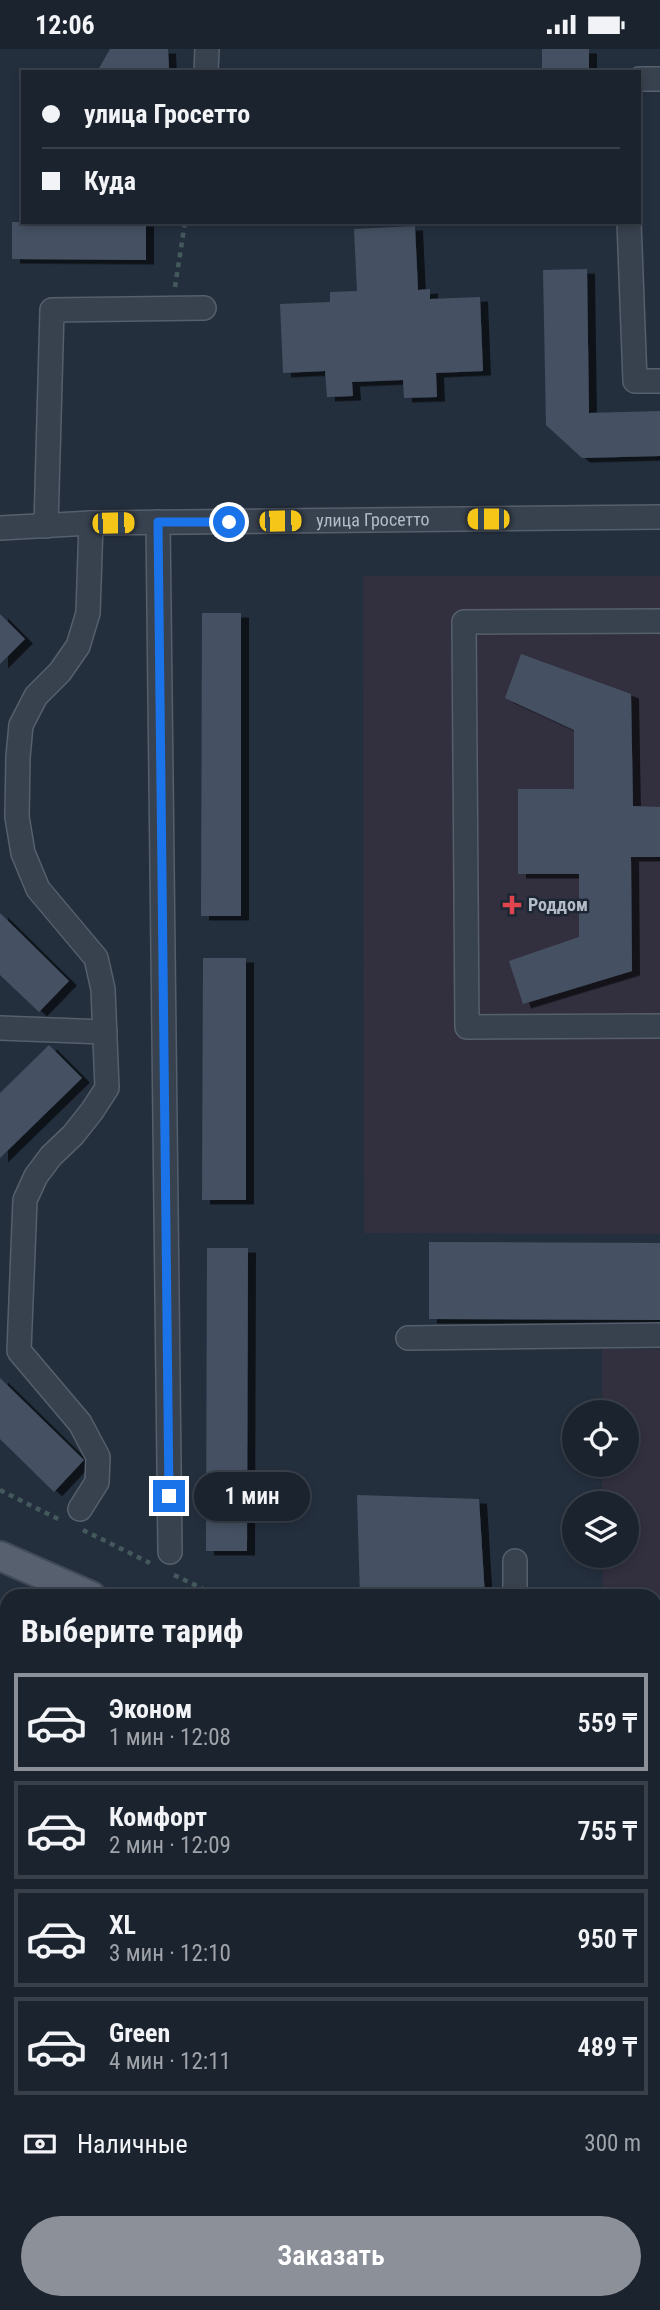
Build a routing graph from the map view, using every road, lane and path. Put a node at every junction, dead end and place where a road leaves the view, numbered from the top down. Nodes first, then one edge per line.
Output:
1 (207, 49) edge
2 (205, 70) edge
3 (641, 79) edge
4 (660, 79) edge
5 (185, 224) edge
6 (629, 224) edge
7 (204, 308) dead end
8 (172, 309) junction
9 (660, 381) edge
10 (660, 517) edge
11 (158, 522) junction
12 (91, 523) junction
13 (46, 526) junction
14 (0, 528) edge
15 (660, 621) edge
16 (660, 1026) edge
17 (0, 1028) edge
18 (104, 1032) junction
19 (660, 1335) edge
20 (408, 1338) dead end
21 (0, 1490) edge
22 (77, 1521) junction
23 (0, 1556) edge
24 (515, 1561) dead end
25 (164, 1563) junction
26 (75, 1589) edge
27 (207, 1589) edge
28 (515, 1589) edge

1 - 2 street
3 - 4 street
5 - 8 path
6 - 9 street
7 - 8 street
8 - 13 street
10 - 11 street, улица Гросетто
11 - 12 street, улица Гросетто
11 - 25 street
12 - 13 street, улица Гросетто
12 - 18 street
13 - 14 street, улица Гросетто
15 - 16 street
17 - 18 street
18 - 22 street
19 - 20 street
21 - 22 path
22 - 25 path
23 - 26 main road
24 - 28 street
25 - 27 path

